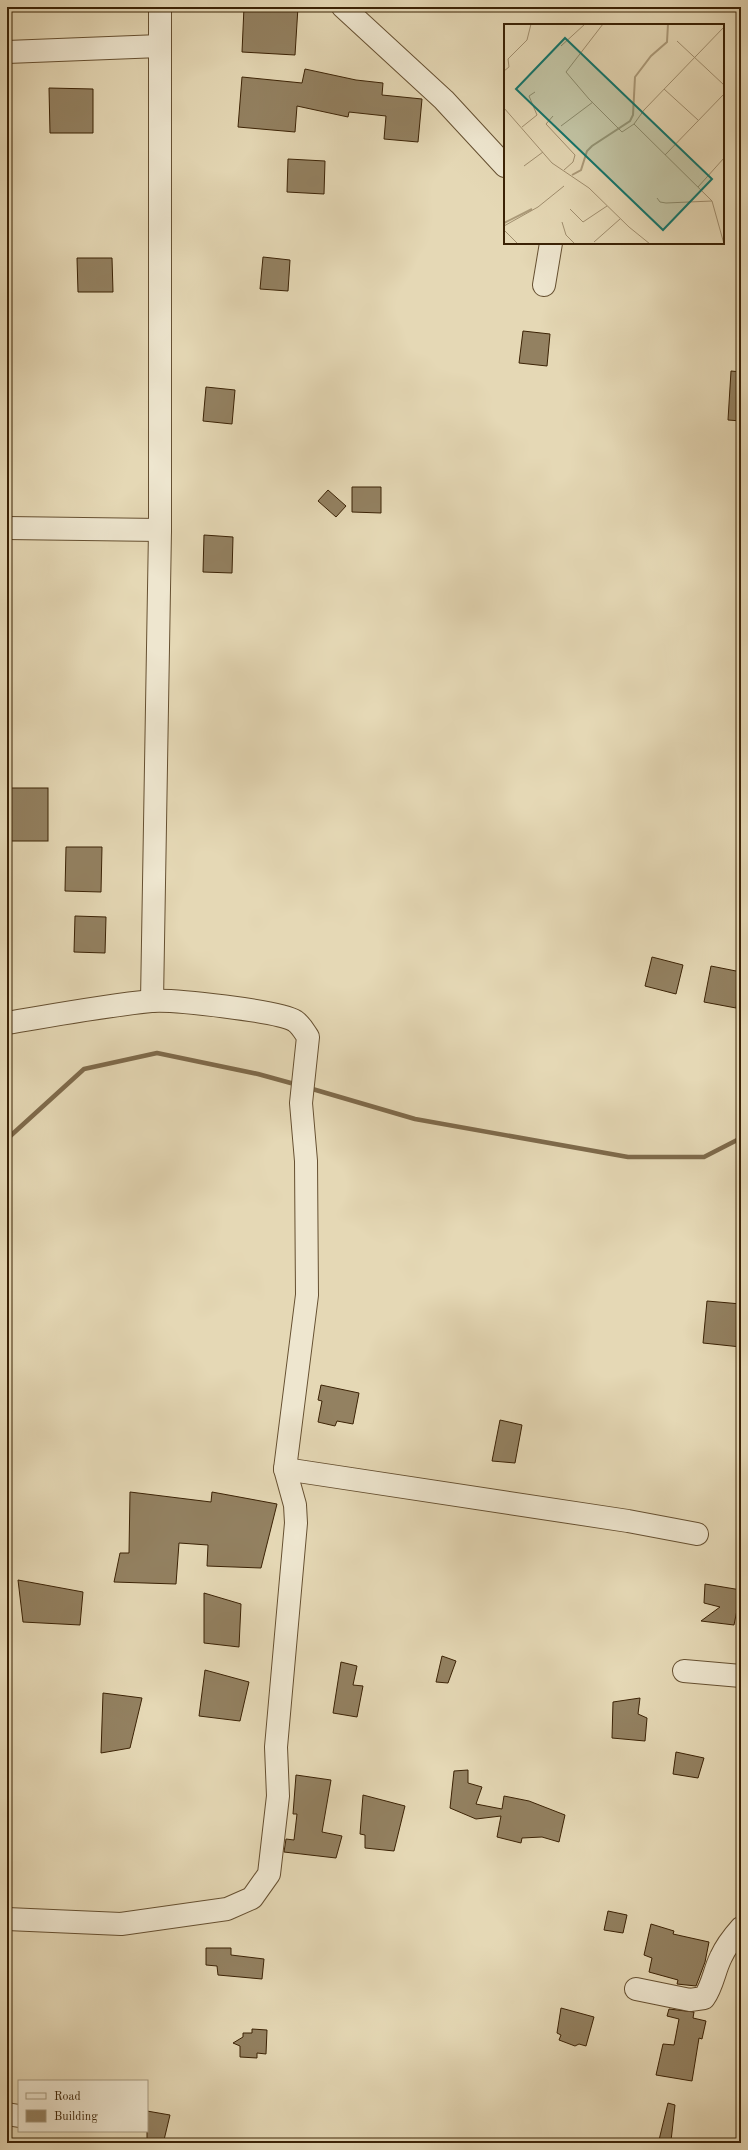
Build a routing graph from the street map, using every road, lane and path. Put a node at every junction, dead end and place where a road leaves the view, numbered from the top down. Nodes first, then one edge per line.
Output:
1 (160, 7) edge
2 (343, 7) edge
3 (160, 46) junction
4 (7, 52) edge
5 (504, 165) edge
6 (551, 244) edge
7 (544, 285) dead end
8 (7, 528) edge
9 (160, 530) junction
10 (152, 1001) junction
11 (7, 1023) edge
12 (285, 1469) junction
13 (697, 1534) dead end
14 (684, 1671) dead end
15 (741, 1676) edge
16 (7, 1918) edge
17 (741, 1928) edge
18 (636, 1989) dead end
19 (7, 2114) edge
20 (18, 2116) edge

1 - 3 street
2 - 5 street
3 - 4 street
3 - 9 street
6 - 7 street
8 - 9 street
9 - 10 street
10 - 11 street
10 - 12 street
12 - 13 street
12 - 16 street
14 - 15 street
17 - 18 street
19 - 20 street

